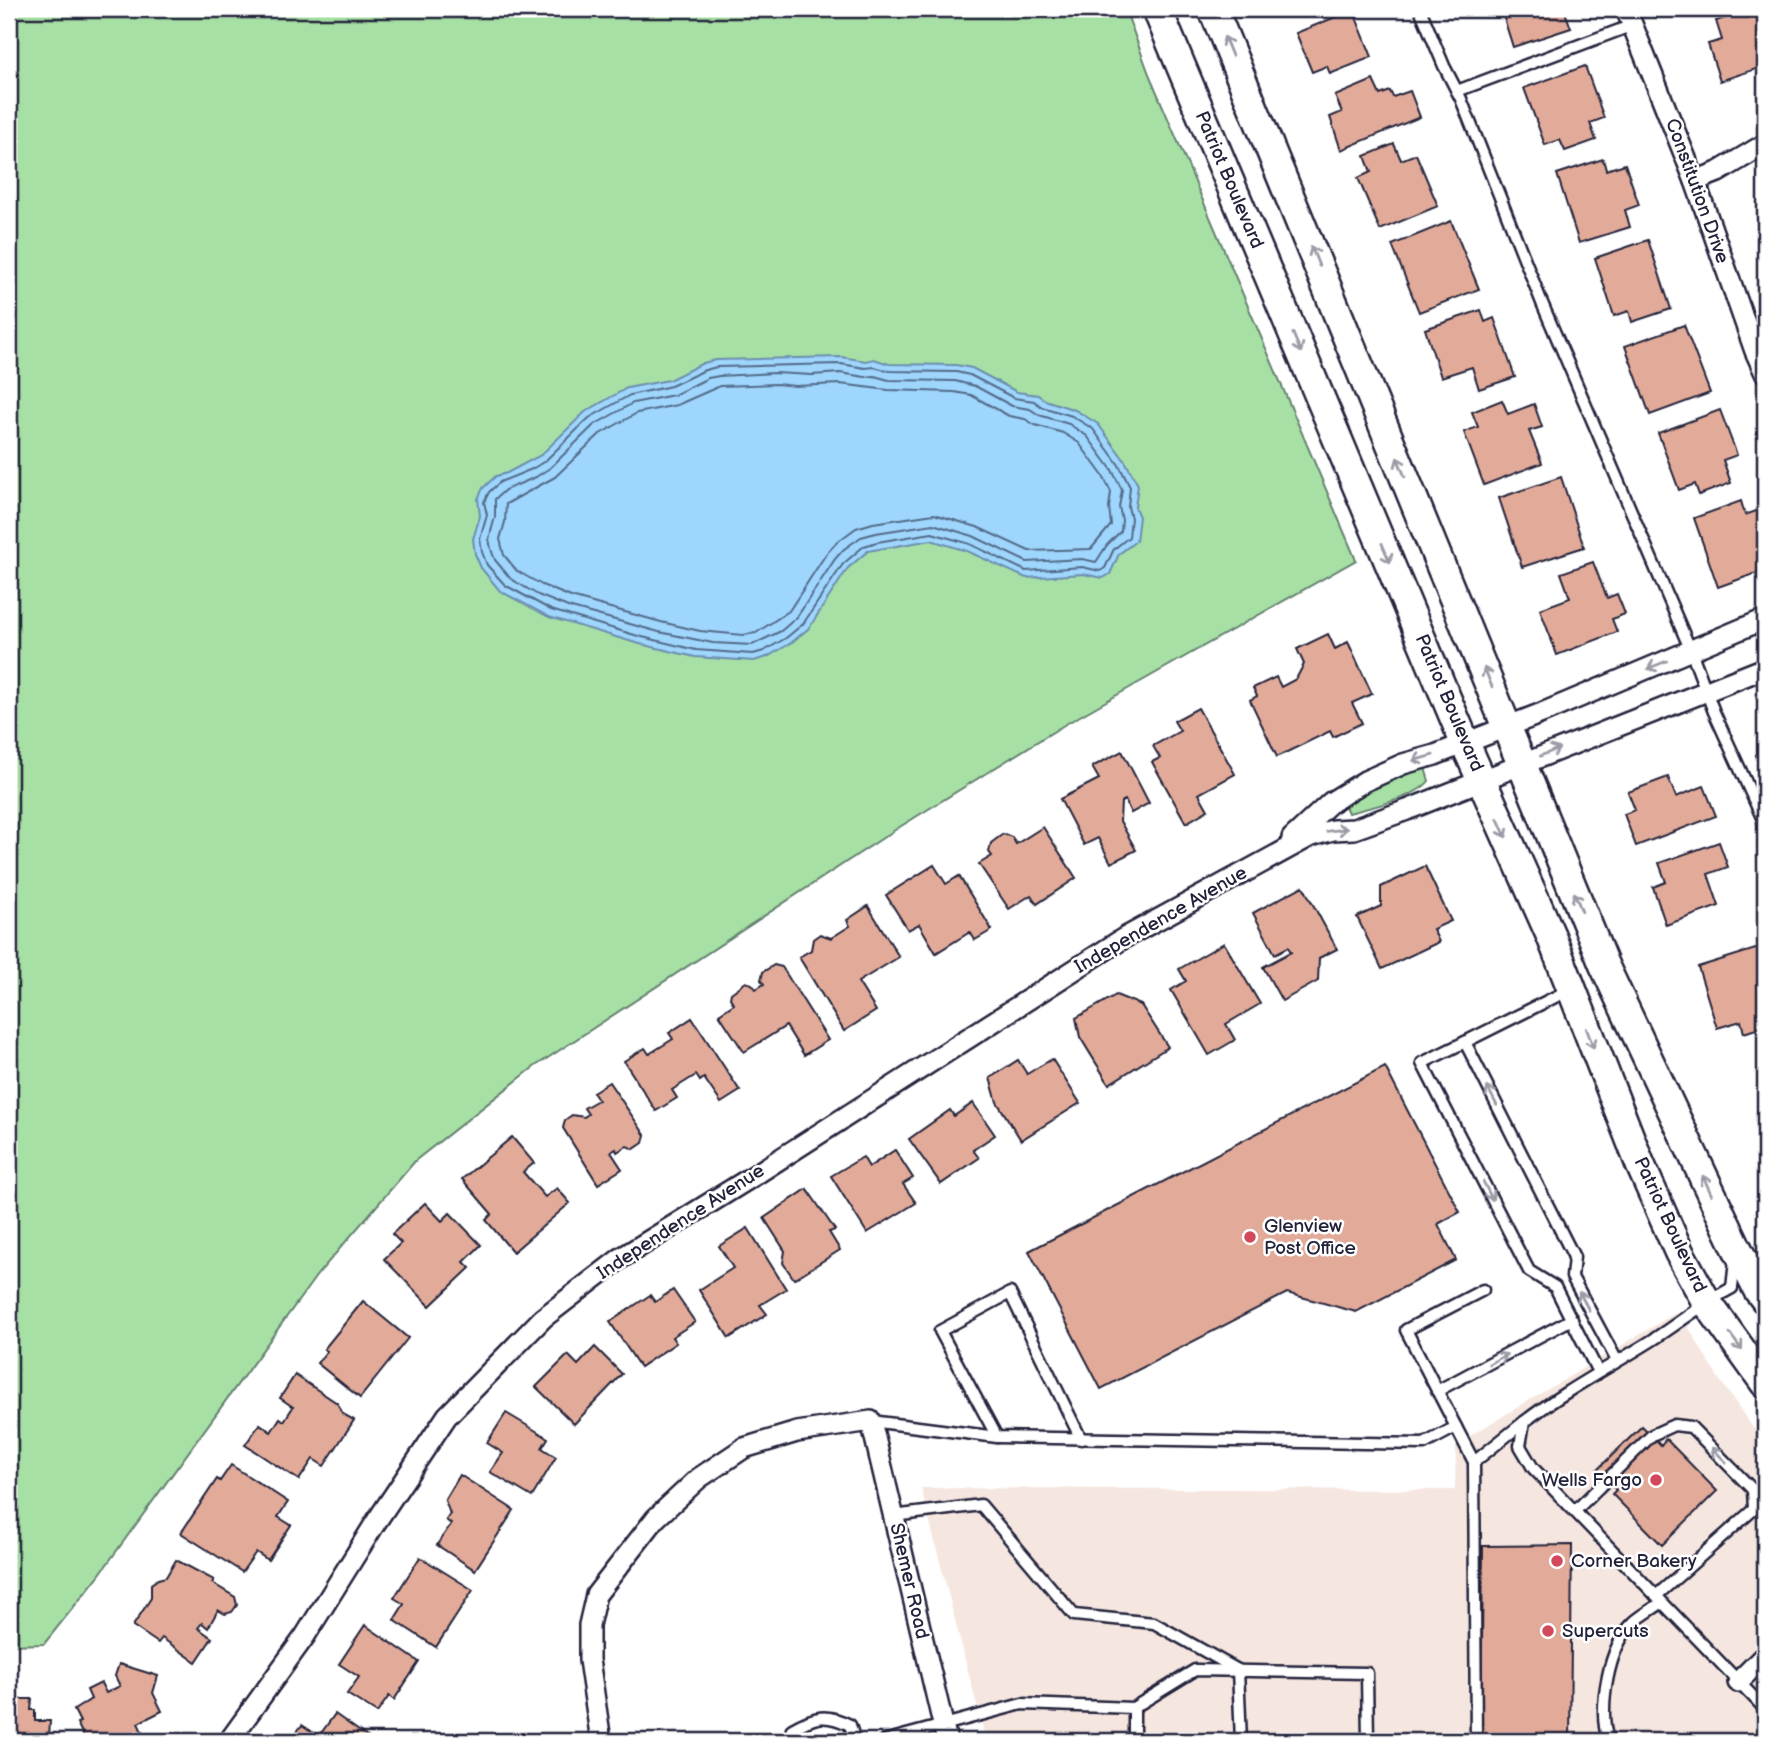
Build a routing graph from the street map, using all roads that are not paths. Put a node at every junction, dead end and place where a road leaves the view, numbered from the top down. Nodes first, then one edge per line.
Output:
1 (1157, 9) edge
2 (1213, 9) edge
3 (1420, 9) edge
4 (1630, 17) edge
5 (1457, 91) junction
6 (1765, 144) edge
7 (1695, 181) junction
8 (1760, 348) edge
9 (1765, 373) edge
10 (1765, 620) edge
11 (1691, 651) junction
12 (1765, 668) edge
13 (1706, 691) junction
14 (1508, 726) junction
15 (1465, 743) junction
16 (1522, 764) junction
17 (1481, 779) junction
18 (1765, 824) edge
19 (1274, 855) junction
20 (1571, 989) junction
21 (1465, 1042) junction
22 (1736, 1247) junction
23 (1573, 1277) junction
24 (1555, 1287) junction
25 (1483, 1290) dead end
26 (1765, 1299) edge
27 (1706, 1301) junction
28 (1572, 1319) junction
29 (1617, 1361) junction
30 (1598, 1372) junction
31 (1765, 1382) edge
32 (1437, 1391) junction
33 (871, 1421) junction
34 (1524, 1422) junction
35 (1456, 1427) junction
36 (997, 1437) junction
37 (1081, 1439) junction
38 (1474, 1462) junction
39 (1574, 1511) junction
40 (894, 1516) junction
41 (1658, 1599) junction
42 (1765, 1655) edge
43 (1238, 1670) junction
44 (1738, 1682) junction
45 (1134, 1707) junction
46 (1765, 1710) edge
47 (946, 1734) edge
48 (229, 1741) edge
49 (601, 1741) edge
50 (789, 1741) edge
51 (855, 1741) edge
52 (884, 1741) edge
53 (1134, 1741) edge
54 (1241, 1741) edge
55 (1368, 1741) edge
56 (1476, 1741) edge
57 (1608, 1741) edge

1 -> 15 main road, Patriot Boulevard
14 -> 2 main road
3 - 5 lane
4 - 5 lane
4 - 7 street, Constitution Drive
5 - 11 lane
6 - 7 street
7 - 8 street, Constitution Drive
8 - 9 street, Constitution Drive
10 - 11 street, Independence Avenue
11 - 13 lane
11 -> 14 street, Independence Avenue
12 - 13 street, Independence Avenue
16 -> 13 street, Independence Avenue
13 - 18 lane
14 - 15 street, Independence Avenue
14 - 16 main road
15 - 17 main road, Patriot Boulevard
15 -> 19 street, Independence Avenue
16 - 17 street, Independence Avenue
22 -> 16 main road
19 -> 17 street, Independence Avenue
17 -> 20 main road, Patriot Boulevard
19 - 48 street, Independence Avenue
20 - 21 lane
20 -> 27 main road, Patriot Boulevard
23 -> 21 lane
21 -> 24 lane
22 - 26 main road
22 - 27 lane
23 - 24 lane
29 -> 23 lane
24 - 28 lane
25 - 32 lane
27 - 29 lane
27 -> 31 main road, Patriot Boulevard
28 - 30 lane
32 -> 28 lane
29 - 30 lane
30 - 34 lane
32 - 35 lane
33 - 36 lane
33 - 40 street, Shemer Road
33 - 49 street
34 - 38 lane
34 - 39 lane
35 - 37 lane
35 - 38 lane
36 - 37 lane
36 - 37 lane
38 - 56 lane
39 - 41 lane
41 -> 39 lane
40 - 43 lane
40 - 47 street, Shemer Road
41 - 44 lane
41 - 57 lane
42 - 44 street
43 - 45 lane
43 - 54 lane
43 - 55 lane
44 - 46 lane
45 - 47 lane
45 - 53 lane
47 - 52 lane
50 - 51 lane

